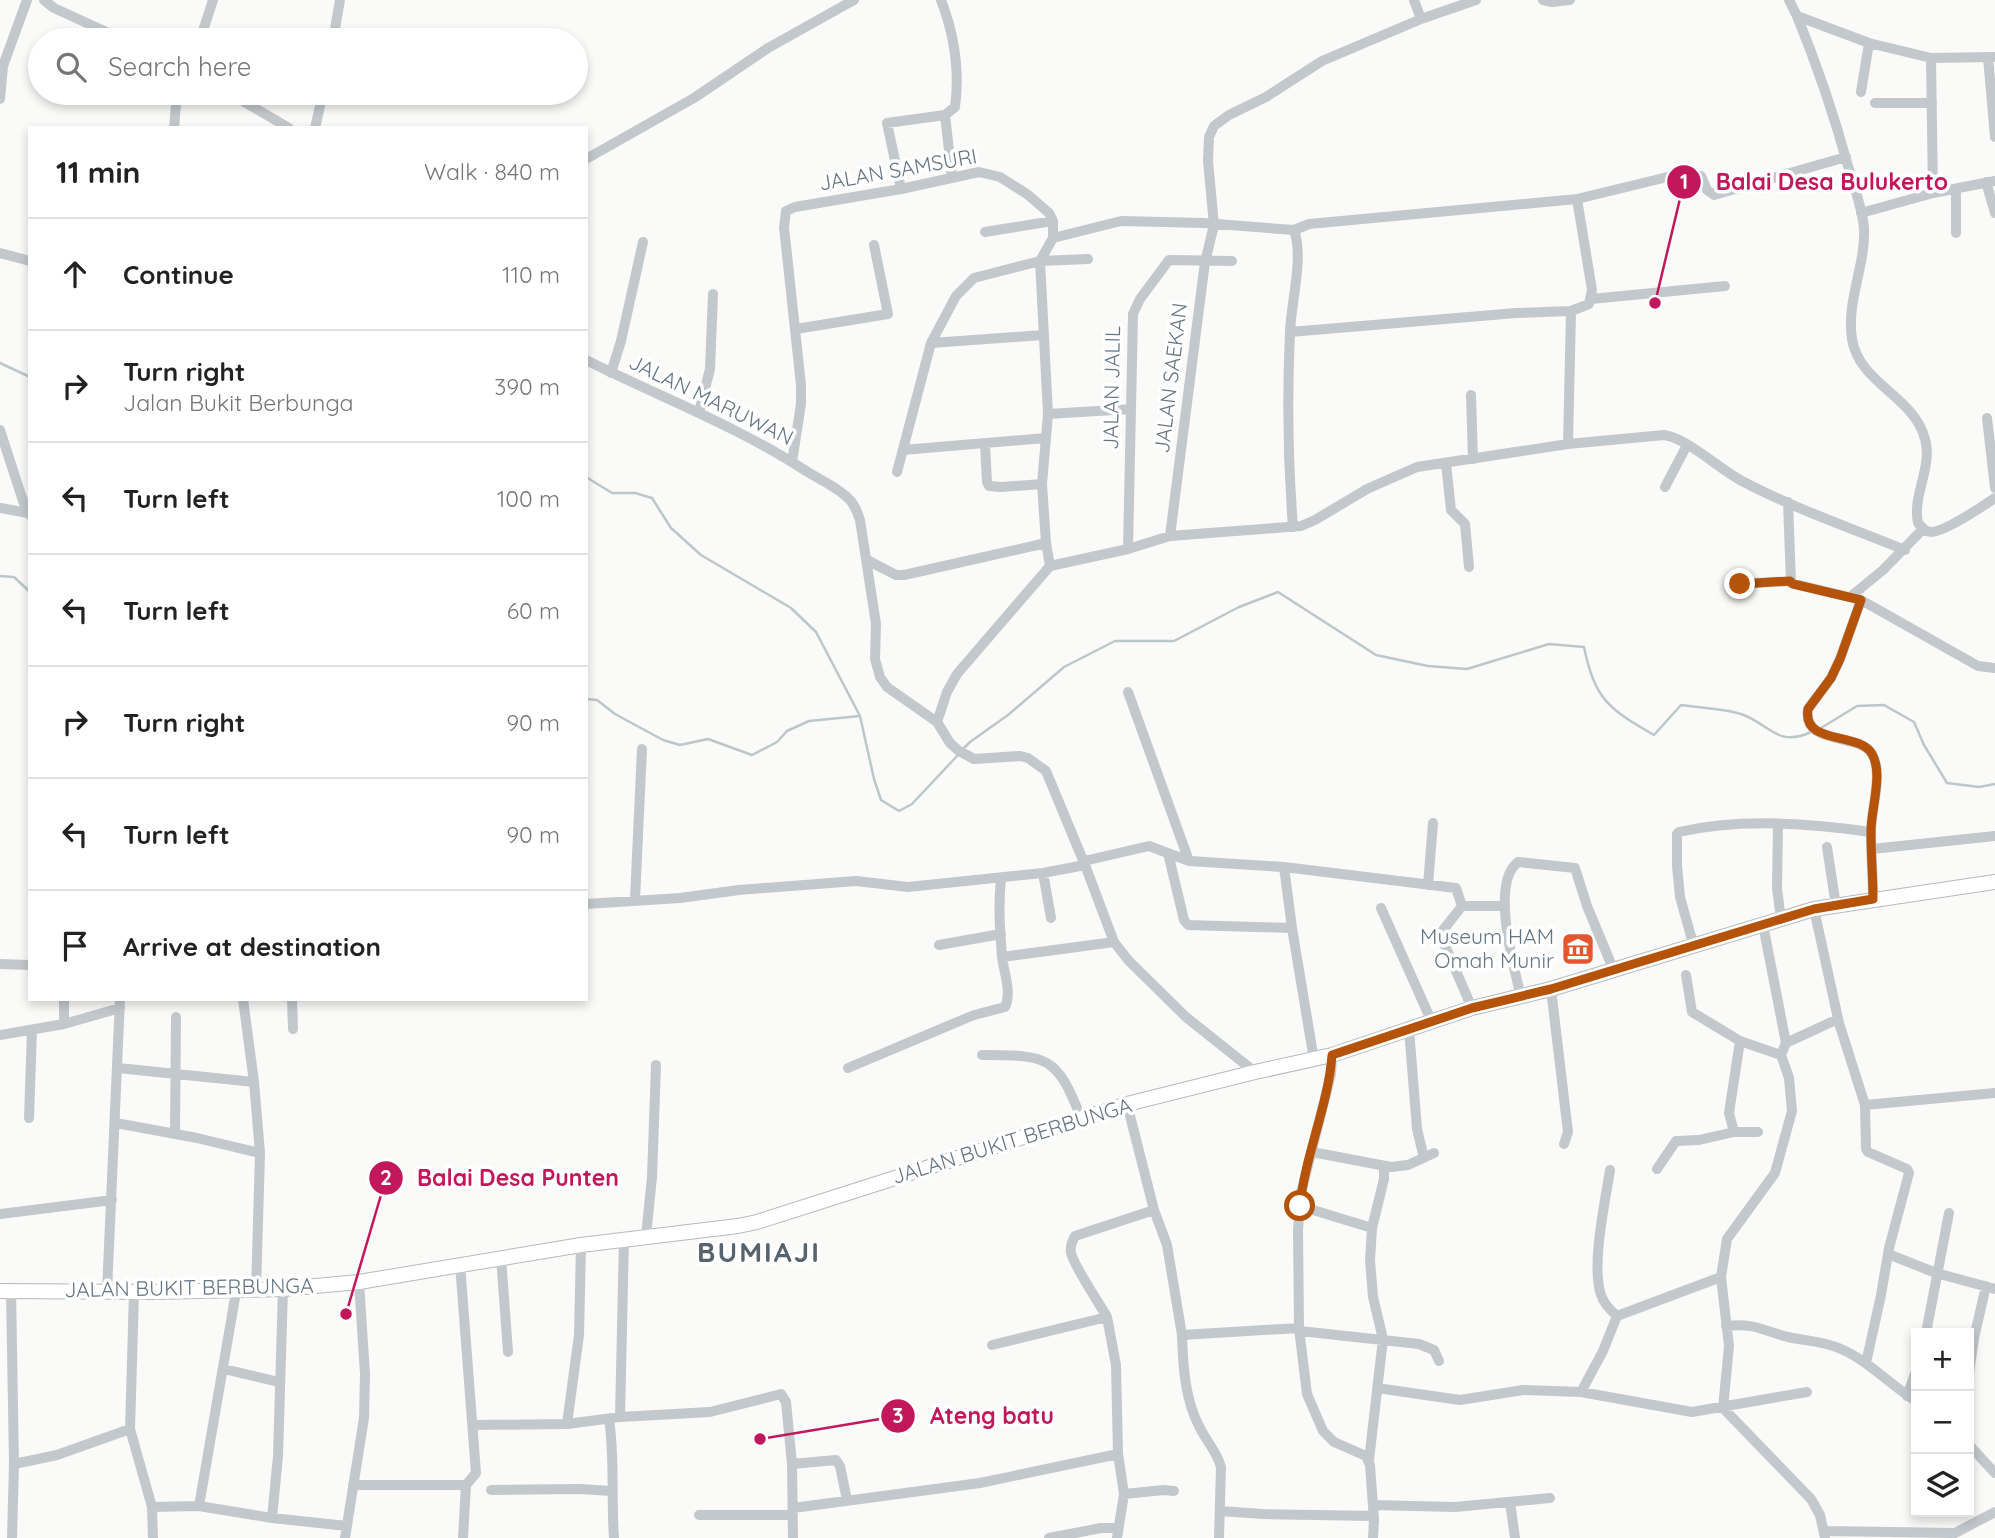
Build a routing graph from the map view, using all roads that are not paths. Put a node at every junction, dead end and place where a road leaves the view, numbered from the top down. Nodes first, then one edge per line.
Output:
1 (27, 0) edge
2 (44, 0) edge
3 (213, 0) edge
4 (340, 0) edge
5 (854, 0) edge
6 (941, 0) edge
7 (1414, 0) edge
8 (1476, 0) edge
9 (1544, 0) edge
10 (1570, 0) edge
11 (1789, 0) edge
12 (1797, 16) junction
13 (1420, 19) junction
14 (98, 28) edge
15 (204, 28) edge
16 (335, 28) edge
17 (1869, 43) junction
18 (1991, 57) edge
19 (1931, 58) junction
20 (1861, 92) dead end
21 (0, 99) edge
22 (1875, 103) dead end
23 (1932, 103) junction
24 (176, 105) edge
25 (250, 105) edge
26 (320, 105) edge
27 (945, 115) junction
28 (174, 126) edge
29 (286, 126) edge
30 (315, 126) edge
31 (1995, 137) edge
32 (1846, 157) junction
33 (588, 158) edge
34 (952, 177) junction
35 (1990, 181) edge
36 (901, 189) junction
37 (1956, 189) junction
38 (1933, 193) junction
39 (1577, 199) junction
40 (1861, 212) junction
41 (1995, 213) edge
42 (1053, 221) junction
43 (1214, 225) junction
44 (1294, 230) junction
45 (985, 232) dead end
46 (1956, 233) dead end
47 (1054, 238) junction
48 (643, 242) dead end
49 (874, 245) dead end
50 (0, 253) edge
51 (1088, 259) dead end
52 (28, 260) edge
53 (1040, 261) junction
54 (1232, 261) dead end
55 (1205, 262) junction
56 (1725, 286) dead end
57 (713, 294) dead end
58 (1591, 299) junction
59 (1571, 311) junction
60 (796, 329) junction
61 (1290, 332) junction
62 (1044, 335) junction
63 (932, 343) junction
64 (588, 361) edge
65 (611, 373) junction
66 (1471, 395) dead end
67 (1131, 408) junction
68 (699, 412) junction
69 (1048, 414) junction
70 (1987, 418) dead end
71 (0, 430) edge
72 (1046, 438) junction
73 (985, 444) junction
74 (1568, 444) junction
75 (1687, 445) junction
76 (903, 450) junction
77 (1473, 459) junction
78 (792, 462) junction
79 (1446, 463) junction
80 (897, 472) dead end
81 (1042, 484) junction
82 (1665, 487) dead end
83 (1995, 488) edge
84 (1995, 498) edge
85 (1788, 502) junction
86 (0, 508) edge
87 (28, 511) edge
88 (28, 514) edge
89 (1293, 527) junction
90 (1923, 529) junction
91 (1170, 537) junction
92 (1046, 543) junction
93 (1128, 549) junction
94 (1905, 550) junction
95 (867, 560) junction
96 (1050, 566) junction
97 (1469, 567) dead end
98 (1790, 581) junction
99 (1740, 584) dead end
100 (1855, 598) junction
101 (1995, 668) edge
102 (1128, 692) dead end
103 (937, 722) junction
104 (642, 749) dead end
105 (1433, 823) dead end
106 (1778, 824) junction
107 (1870, 832) junction
108 (1995, 836) edge
109 (1827, 847) dead end
110 (1872, 849) junction
111 (1168, 853) junction
112 (1189, 861) junction
113 (1085, 863) junction
114 (1284, 867) junction
115 (1043, 873) junction
116 (1001, 879) junction
117 (1995, 882) edge
118 (1428, 886) junction
119 (635, 899) junction
120 (1873, 899) junction
121 (588, 904) edge
122 (1462, 906) junction
123 (1504, 906) junction
124 (1836, 906) junction
125 (1381, 908) dead end
126 (1814, 909) junction
127 (1051, 918) dead end
128 (1781, 920) junction
129 (1763, 925) junction
130 (1292, 928) junction
131 (1001, 934) junction
132 (1114, 942) junction
133 (939, 945) dead end
134 (1694, 947) junction
135 (1002, 957) junction
136 (0, 964) edge
137 (28, 965) edge
138 (1614, 971) junction
139 (1686, 975) dead end
140 (1551, 989) junction
141 (1521, 997) junction
142 (64, 1001) edge
143 (243, 1001) edge
144 (292, 1001) edge
145 (120, 1003) edge
146 (1472, 1008) junction
147 (176, 1017) dead end
148 (1838, 1019) junction
149 (1431, 1020) junction
150 (64, 1024) junction
151 (293, 1029) dead end
152 (1409, 1029) junction
153 (32, 1030) junction
154 (0, 1035) edge
155 (1740, 1041) junction
156 (1786, 1043) junction
157 (982, 1055) dead end
158 (1332, 1055) junction
159 (1781, 1055) junction
160 (1314, 1060) junction
161 (656, 1065) dead end
162 (118, 1068) junction
163 (848, 1068) dead end
164 (1255, 1072) junction
165 (176, 1074) junction
166 (254, 1082) junction
167 (1995, 1093) edge
168 (1128, 1104) junction
169 (1865, 1105) junction
170 (29, 1118) dead end
171 (1081, 1118) junction
172 (116, 1123) junction
173 (1734, 1132) junction
174 (1758, 1132) dead end
175 (175, 1134) junction
176 (1564, 1144) dead end
177 (1312, 1152) junction
178 (260, 1153) junction
179 (1384, 1167) junction
180 (1657, 1169) dead end
181 (1610, 1170) dead end
182 (111, 1200) junction
183 (1300, 1206) junction
184 (1154, 1210) junction
185 (0, 1213) edge
186 (1949, 1213) dead end
187 (1372, 1228) junction
188 (646, 1236) junction
189 (624, 1239) junction
190 (581, 1245) junction
191 (1888, 1254) junction
192 (501, 1257) junction
193 (460, 1264) junction
194 (1936, 1273) junction
195 (1721, 1277) junction
196 (359, 1282) junction
197 (1990, 1288) edge
198 (284, 1289) junction
199 (256, 1290) junction
200 (5, 1291) edge
201 (107, 1291) junction
202 (134, 1292) junction
203 (236, 1292) junction
204 (1617, 1316) junction
205 (1107, 1317) junction
206 (1726, 1326) junction
207 (1927, 1328) edge
208 (1300, 1330) junction
209 (1182, 1335) junction
210 (1974, 1338) edge
211 (1383, 1339) junction
212 (992, 1345) dead end
213 (508, 1352) dead end
214 (1439, 1361) dead end
215 (1866, 1363) junction
216 (224, 1369) junction
217 (279, 1381) junction
218 (1377, 1388) junction
219 (1581, 1392) junction
220 (1807, 1392) dead end
221 (1911, 1397) edge
222 (1723, 1408) junction
223 (615, 1418) junction
224 (567, 1424) junction
225 (473, 1425) junction
226 (130, 1429) junction
227 (1974, 1450) edge
228 (1118, 1454) junction
229 (1369, 1460) junction
230 (14, 1464) junction
231 (792, 1464) junction
232 (1995, 1472) edge
233 (354, 1485) junction
234 (466, 1485) junction
235 (491, 1490) dead end
236 (611, 1491) junction
237 (1174, 1491) dead end
238 (1124, 1494) junction
239 (1550, 1498) dead end
240 (848, 1500) junction
241 (1510, 1503) junction
242 (199, 1506) junction
243 (152, 1507) junction
244 (793, 1511) junction
245 (1220, 1511) junction
246 (1373, 1511) junction
247 (1995, 1512) edge
248 (699, 1515) dead end
249 (272, 1518) junction
250 (347, 1526) junction
251 (1118, 1533) edge
252 (1825, 1535) edge
253 (12, 1538) edge
254 (153, 1538) edge
255 (345, 1538) edge
256 (463, 1538) edge
257 (614, 1538) edge
258 (793, 1538) edge
259 (1049, 1538) edge
260 (1219, 1538) edge
261 (1373, 1538) edge
262 (1515, 1538) edge

1 - 21 street
2 - 14 street
3 - 15 street
4 - 16 street
5 - 33 street
6 - 27 street
7 - 13 street
8 - 13 street, JALAN SAEKAN
9 - 10 street
11 - 12 street
12 - 17 street
12 - 32 street
13 - 43 street, JALAN SAEKAN
17 - 19 street
17 - 20 street
18 - 19 street
18 - 31 street
19 - 23 street
22 - 23 street
23 - 38 street
24 - 28 street
25 - 29 street
26 - 30 street
27 - 34 street
27 - 36 street
32 - 39 street
32 - 40 street
34 - 36 street, JALAN SAMSURI
34 - 42 street, JALAN SAMSURI
35 - 37 street
35 - 41 street
36 - 60 street, JALAN SAMSURI
37 - 38 street
37 - 46 street
38 - 40 street
39 - 44 street
39 - 58 street
40 - 90 street
42 - 45 street
42 - 47 street
43 - 44 street
43 - 47 street
43 - 55 street, JALAN SAEKAN
44 - 61 street
47 - 53 street
48 - 65 street
49 - 60 street
50 - 52 street
51 - 53 street
53 - 62 street
53 - 63 street
54 - 55 street, JALAN JALIL
55 - 67 street, JALAN JALIL
55 - 91 street, JALAN SAEKAN
56 - 58 street
57 - 68 street
58 - 59 street
59 - 61 street
59 - 74 street
60 - 78 street, JALAN SAMSURI
61 - 89 street
62 - 63 street
62 - 69 street
63 - 76 street
64 - 65 street, JALAN MARUWAN
65 - 68 street, JALAN MARUWAN
66 - 77 street
67 - 69 street
67 - 93 street, JALAN JALIL
68 - 78 street, JALAN MARUWAN
69 - 72 street
70 - 83 street
71 - 87 street
72 - 73 street
72 - 81 street
73 - 76 street
73 - 81 street
74 - 75 street
74 - 77 street
75 - 82 street
75 - 85 street
76 - 80 street
77 - 79 street
78 - 95 street, JALAN MARUWAN
79 - 89 street
79 - 97 street
81 - 92 street
84 - 90 street
85 - 94 street
85 - 98 street
86 - 88 street
89 - 91 street
90 - 94 street
91 - 93 street
92 - 95 street
92 - 96 street
93 - 96 street
94 - 100 street
95 - 103 street, JALAN MARUWAN
96 - 103 street
98 - 99 street
98 - 100 street
100 - 101 street
100 - 107 street
102 - 112 street
103 - 113 street, JALAN MARUWAN
104 - 119 street
105 - 118 street
106 - 107 street
106 - 128 street
106 - 134 street
107 - 110 street
108 - 110 street
109 - 124 street
110 - 120 street
111 - 112 street
111 - 113 street
111 - 130 street
112 - 114 street
113 - 115 street
113 - 132 street
114 - 118 street
114 - 130 street
115 - 116 street
115 - 127 street
116 - 119 street
116 - 131 street
117 - 120 main road, JALAN BUKIT BERBUNGA
118 - 122 street
119 - 121 street
120 - 124 main road, JALAN BUKIT BERBUNGA
122 - 123 street
122 - 146 street
123 - 138 street
123 - 141 street
124 - 126 main road, JALAN BUKIT BERBUNGA
125 - 149 street
126 - 128 main road, JALAN BUKIT BERBUNGA
126 - 148 street
128 - 129 main road, JALAN BUKIT BERBUNGA
129 - 134 main road, JALAN BUKIT BERBUNGA
129 - 156 street
130 - 160 street
131 - 133 street
131 - 135 street
132 - 135 street
132 - 164 street
134 - 138 main road, JALAN BUKIT BERBUNGA
135 - 163 street
136 - 137 street
138 - 140 main road, JALAN BUKIT BERBUNGA
139 - 155 street
140 - 141 main road, JALAN BUKIT BERBUNGA
140 - 176 street
141 - 146 main road, JALAN BUKIT BERBUNGA
142 - 150 street
143 - 166 street
144 - 151 street
145 - 150 street
145 - 162 street
146 - 149 main road, JALAN BUKIT BERBUNGA
147 - 165 street
148 - 156 street
148 - 169 street
149 - 152 main road, JALAN BUKIT BERBUNGA
150 - 153 street
152 - 158 main road, JALAN BUKIT BERBUNGA
152 - 179 street
153 - 154 street
153 - 170 street
155 - 159 street
155 - 173 street
156 - 159 street
157 - 171 street
158 - 160 main road, JALAN BUKIT BERBUNGA
158 - 177 street
159 - 195 street
160 - 164 main road, JALAN BUKIT BERBUNGA
161 - 188 street
162 - 165 street
162 - 172 street
164 - 168 main road, JALAN BUKIT BERBUNGA
165 - 166 street
165 - 175 street
166 - 178 street
167 - 169 street
168 - 171 main road, JALAN BUKIT BERBUNGA
168 - 184 street
169 - 191 street
171 - 188 main road, JALAN BUKIT BERBUNGA
172 - 175 street
172 - 182 street
173 - 174 street
173 - 180 street
175 - 178 street
177 - 179 street
177 - 183 street
178 - 199 street
179 - 187 street
181 - 204 street
182 - 185 street
182 - 201 street
183 - 187 street
183 - 208 street
184 - 205 street
184 - 209 street
186 - 194 street
187 - 211 street
188 - 189 main road, JALAN BUKIT BERBUNGA
189 - 190 main road, JALAN BUKIT BERBUNGA
189 - 223 street
190 - 192 main road, JALAN BUKIT BERBUNGA
190 - 224 street
191 - 194 street
191 - 215 street
192 - 193 main road, JALAN BUKIT BERBUNGA
192 - 213 street
193 - 196 main road, JALAN BUKIT BERBUNGA
193 - 225 street
194 - 197 street
194 - 207 street
195 - 204 street
195 - 206 street
196 - 198 main road, JALAN BUKIT BERBUNGA
196 - 233 street
197 - 210 street
198 - 199 main road, JALAN BUKIT BERBUNGA
198 - 217 street
199 - 203 main road, JALAN BUKIT BERBUNGA
200 - 201 main road, JALAN BUKIT BERBUNGA
200 - 230 street
201 - 202 main road, JALAN BUKIT BERBUNGA
202 - 203 main road, JALAN BUKIT BERBUNGA
202 - 226 street
203 - 216 street
204 - 219 street
205 - 212 street
205 - 228 street
206 - 215 street
206 - 222 street
208 - 209 street
208 - 211 street
208 - 229 street
209 - 245 street
211 - 214 street
211 - 218 street
215 - 221 street
216 - 217 street
216 - 242 street
217 - 249 street
218 - 219 street
218 - 229 street
219 - 222 street
220 - 222 street
222 - 252 street
223 - 224 street
223 - 231 street
223 - 236 street
224 - 225 street
225 - 234 street
226 - 230 street
226 - 243 street
227 - 232 street
228 - 238 street
228 - 240 street
229 - 246 street
230 - 253 street
231 - 240 street
231 - 244 street
233 - 234 street
233 - 250 street
234 - 256 street
235 - 236 street
236 - 257 street
237 - 238 street
238 - 251 street
239 - 241 street
240 - 244 street
241 - 246 street
241 - 262 street
242 - 243 street
242 - 249 street
243 - 254 street
244 - 248 street
244 - 258 street
245 - 246 street
245 - 260 street
246 - 261 street
247 - 252 street
249 - 250 street
250 - 255 street
251 - 259 street

